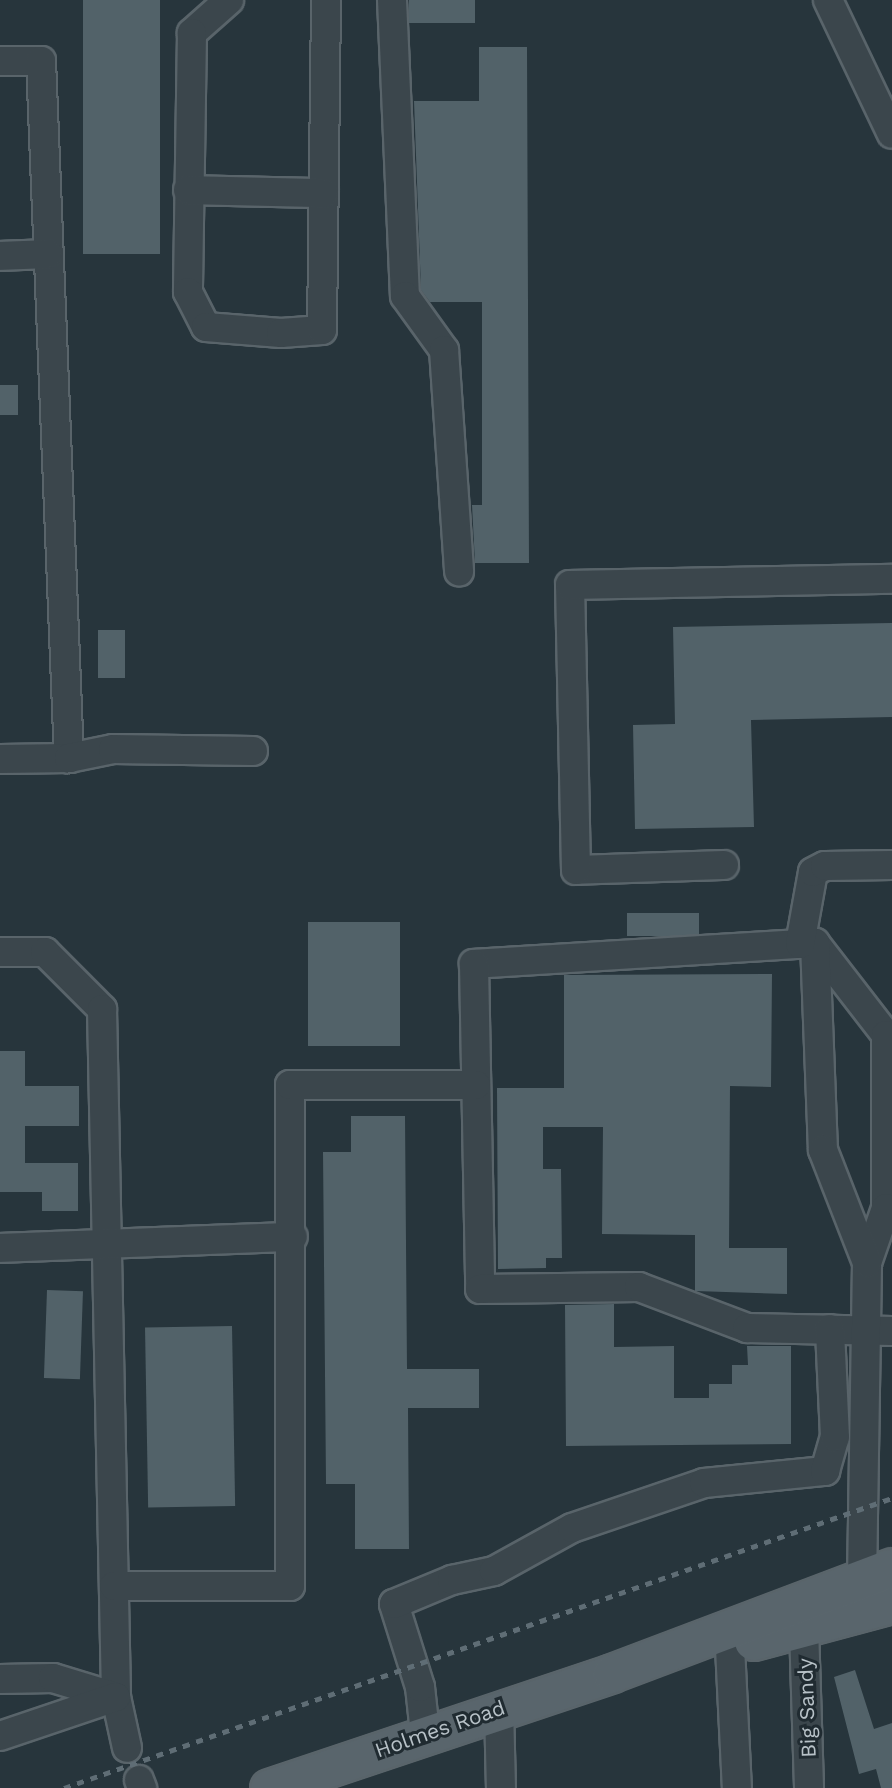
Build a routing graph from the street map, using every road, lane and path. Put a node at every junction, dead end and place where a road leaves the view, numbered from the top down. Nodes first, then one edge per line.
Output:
1 (229, 0) edge
2 (326, 0) edge
3 (392, 0) edge
4 (828, 0) edge
5 (0, 61) edge
6 (892, 134) edge
7 (188, 190) junction
8 (324, 193) junction
9 (48, 254) junction
10 (0, 256) edge
11 (459, 571) dead end
12 (892, 579) edge
13 (253, 751) dead end
14 (69, 758) junction
15 (0, 759) edge
16 (892, 865) edge
17 (724, 866) dead end
18 (808, 944) junction
19 (0, 952) edge
20 (476, 1085) junction
21 (293, 1237) junction
22 (0, 1248) edge
23 (110, 1248) junction
24 (867, 1263) junction
25 (830, 1329) junction
26 (880, 1331) edge
27 (880, 1429) edge
28 (835, 1437) junction
29 (877, 1572) edge
30 (114, 1587) junction
31 (892, 1604) edge
32 (804, 1628) junction
33 (730, 1647) junction
34 (612, 1673) junction
35 (0, 1679) edge
36 (116, 1697) junction
37 (499, 1708) junction
38 (425, 1733) junction
39 (0, 1736) edge
40 (127, 1748) dead end
41 (310, 1781) edge
42 (269, 1788) edge
43 (501, 1788) edge
44 (737, 1788) edge
45 (810, 1788) edge

1 - 7 street
2 - 8 street
3 - 11 street
4 - 6 street
5 - 9 street
7 - 8 street
7 - 8 street
9 - 10 street
9 - 14 street
12 - 17 street
13 - 14 street
14 - 15 street
16 - 18 street
18 - 20 street
18 - 24 street
18 - 24 street
19 - 23 street
20 - 21 street
20 - 25 street
21 - 23 street
21 - 30 street
22 - 23 street
23 - 30 street
24 - 26 street
25 - 26 street
25 - 28 street
26 - 27 street
27 - 28 street
27 - 29 street
28 - 38 street
29 - 34 main road, Holmes Road
30 - 36 street
31 - 32 main road, Holmes Road
32 - 33 main road, Holmes Road
32 - 45 street, Big Sandy
33 - 34 main road, Holmes Road
33 - 44 street
34 - 37 main road, Holmes Road
35 - 36 street
36 - 39 street
36 - 40 street
37 - 38 main road, Holmes Road
37 - 43 street
38 - 41 main road, Holmes Road
41 - 42 main road, Holmes Road

